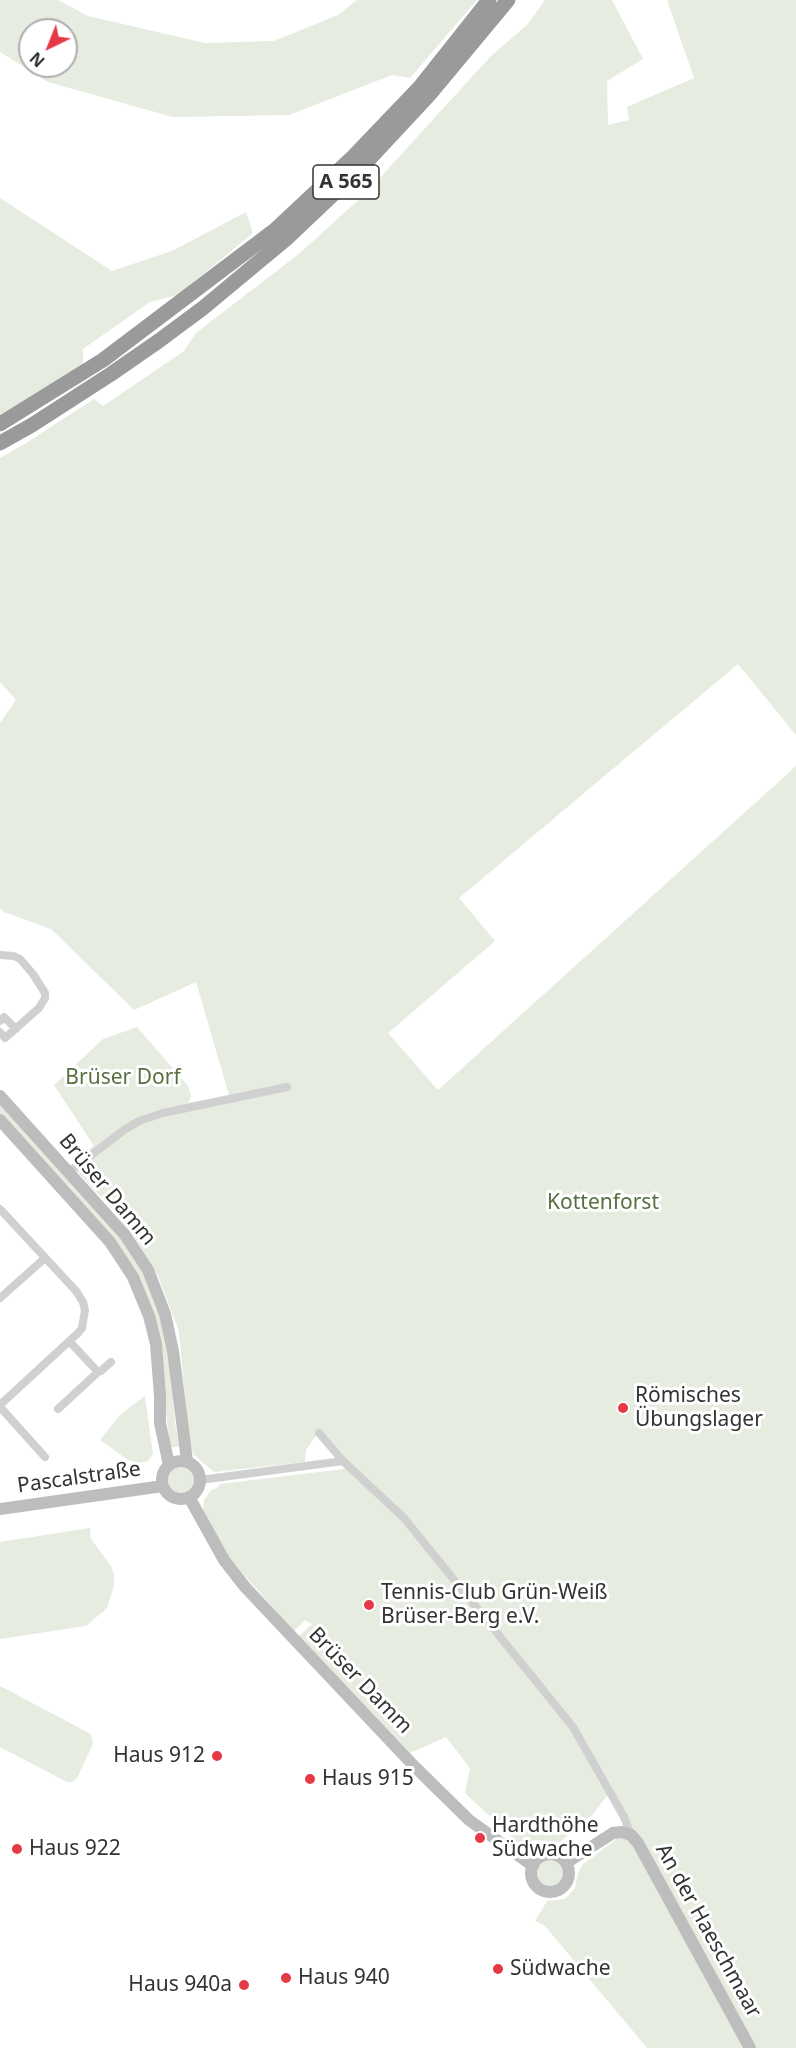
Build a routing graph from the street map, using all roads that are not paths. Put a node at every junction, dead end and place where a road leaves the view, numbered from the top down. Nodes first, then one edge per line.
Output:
1 (489, 0) edge
2 (508, 0) edge
3 (0, 424) edge
4 (0, 443) edge
5 (0, 955) edge
6 (0, 1021) edge
7 (16, 1029) junction
8 (0, 1032) edge
9 (287, 1087) dead end
10 (0, 1096) edge
11 (0, 1120) edge
12 (69, 1172) junction
13 (0, 1209) edge
14 (45, 1258) junction
15 (0, 1298) edge
16 (70, 1342) junction
17 (111, 1362) dead end
18 (98, 1372) junction
19 (0, 1406) edge
20 (58, 1409) dead end
21 (319, 1432) dead end
22 (45, 1457) dead end
23 (187, 1461) junction
24 (343, 1461) junction
25 (169, 1465) junction
26 (200, 1480) junction
27 (163, 1486) junction
28 (189, 1497) junction
29 (0, 1509) edge
30 (631, 1835) junction
31 (566, 1863) junction
32 (532, 1866) junction
33 (750, 2048) edge

1 - 3 highway, A 565
2 - 4 highway, A 565
5 - 7 street
6 - 7 street
7 - 8 street
9 - 12 street
10 - 12 street, Brüser Damm
11 - 25 street, Brüser Damm
12 - 23 street, Brüser Damm
13 - 14 street
14 - 15 street
14 - 16 street
16 - 18 street
16 - 19 street
17 - 18 street
18 - 20 street
19 - 22 street
21 - 24 street, An der Haeschmaar
23 - 25 street
23 - 26 street, Brüser Damm
24 - 26 street
24 - 30 street, An der Haeschmaar
25 - 27 street, Brüser Damm
26 - 28 street
27 - 28 street
27 - 29 street, Pascalstraße
28 - 32 street, Brüser Damm
30 - 31 street, An der Haeschmaar
30 - 33 street, An der Haeschmaar
31 - 32 street
31 - 32 street, Brüser Damm

